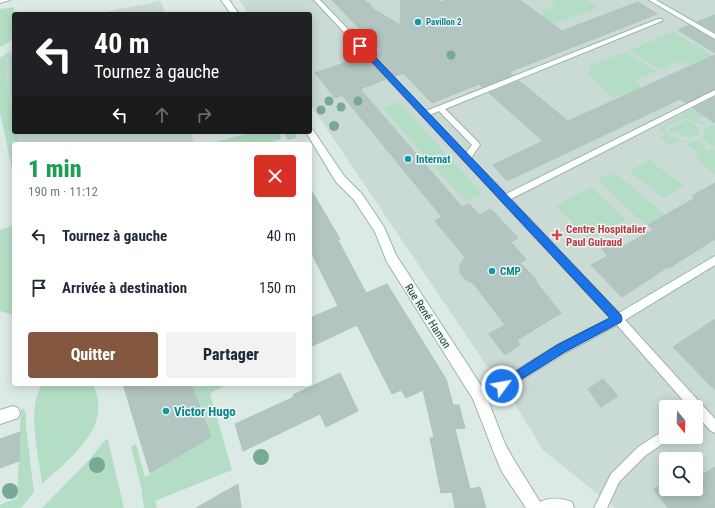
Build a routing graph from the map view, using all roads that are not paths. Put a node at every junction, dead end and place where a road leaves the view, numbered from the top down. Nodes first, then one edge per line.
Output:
1 (6, 0) edge
2 (225, 0) edge
3 (317, 0) edge
4 (652, 0) edge
5 (0, 1) edge
6 (234, 12) edge
7 (676, 14) junction
8 (715, 36) edge
9 (715, 92) edge
10 (440, 108) junction
11 (425, 114) junction
12 (311, 134) edge
13 (467, 158) junction
14 (505, 198) junction
15 (715, 260) edge
16 (618, 319) junction
17 (479, 395) junction
18 (686, 400) edge
19 (703, 418) edge
20 (715, 427) edge
21 (659, 440) edge
22 (535, 508) edge
23 (545, 508) edge
24 (566, 508) edge
25 (600, 508) edge

1 - 5 street
2 - 6 street
3 - 11 lane
4 - 7 lane
7 - 8 lane
7 - 10 lane
9 - 14 lane
10 - 11 lane
10 - 13 lane
11 - 13 lane
12 - 17 street, Rue René Hamon
13 - 14 lane
14 - 16 lane
15 - 16 lane
16 - 17 lane
16 - 18 lane
17 - 22 street, Rue René Hamon
19 - 20 lane
21 - 25 lane
23 - 24 street

